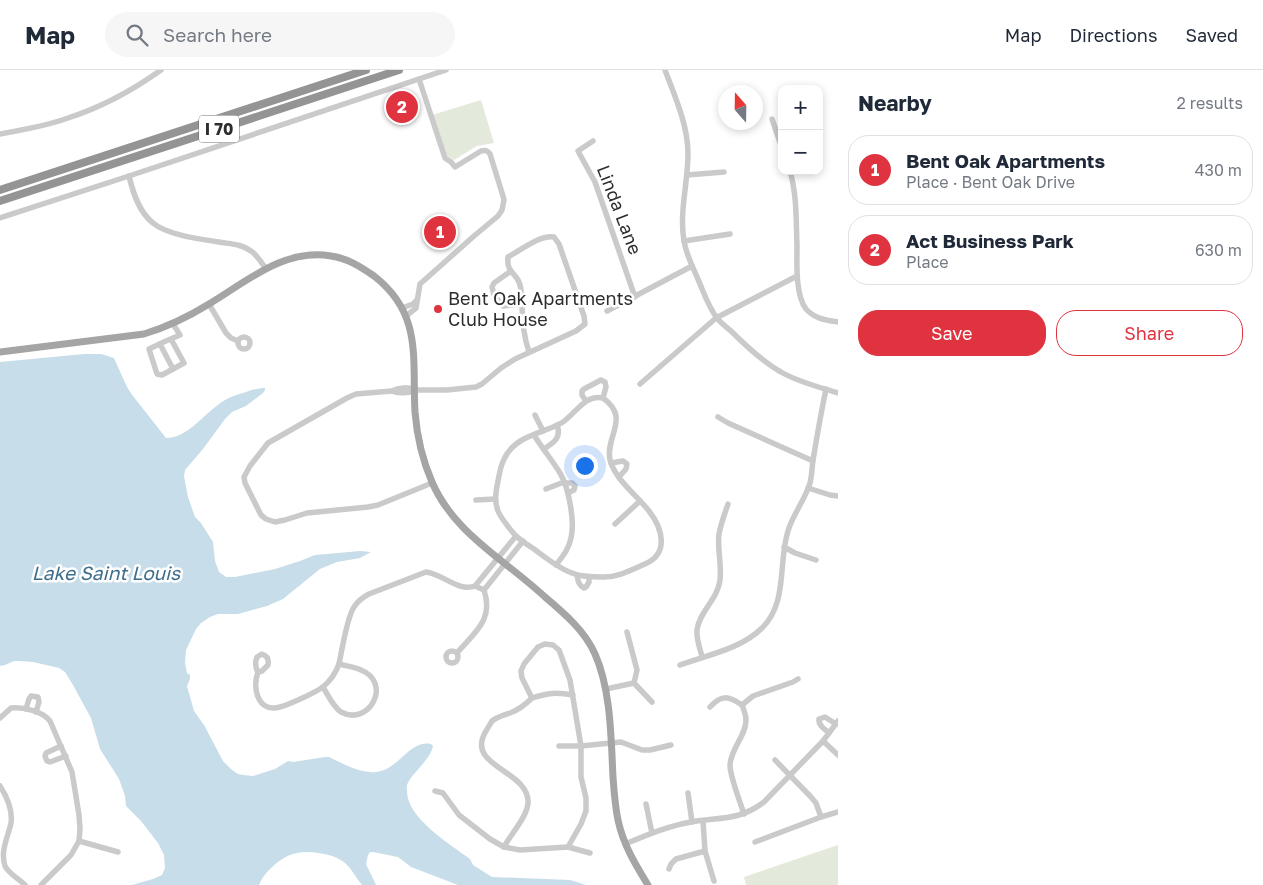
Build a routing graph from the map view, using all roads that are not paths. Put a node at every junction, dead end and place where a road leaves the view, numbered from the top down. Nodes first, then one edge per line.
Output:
1 (161, 70) edge
2 (366, 70) edge
3 (399, 70) edge
4 (446, 70) edge
5 (665, 70) edge
6 (418, 79) junction
7 (772, 119) dead end
8 (0, 134) edge
9 (778, 136) edge
10 (593, 141) dead end
11 (724, 172) dead end
12 (687, 175) junction
13 (791, 175) edge
14 (129, 176) junction
15 (0, 190) edge
16 (0, 200) edge
17 (0, 218) edge
18 (730, 234) dead end
19 (684, 241) junction
20 (692, 266) junction
21 (266, 269) junction
22 (510, 271) junction
23 (797, 276) junction
24 (635, 297) junction
25 (418, 300) junction
26 (209, 304) junction
27 (522, 304) junction
28 (402, 308) junction
29 (607, 311) dead end
30 (406, 316) junction
31 (716, 318) junction
32 (838, 322) edge
33 (173, 324) junction
34 (171, 339) junction
35 (238, 341) dead end
36 (160, 344) junction
37 (0, 352) edge
38 (529, 352) junction
39 (173, 369) junction
40 (640, 384) dead end
41 (826, 389) junction
42 (415, 390) junction
43 (838, 393) edge
44 (604, 398) junction
45 (586, 401) junction
46 (535, 415) dead end
47 (718, 417) dead end
48 (557, 425) junction
49 (543, 431) junction
50 (534, 435) junction
51 (544, 450) junction
52 (813, 461) junction
53 (612, 463) junction
54 (619, 477) junction
55 (431, 481) junction
56 (564, 483) junction
57 (808, 488) junction
58 (546, 489) dead end
59 (838, 496) edge
60 (495, 499) junction
61 (476, 500) dead end
62 (640, 501) junction
63 (728, 504) dead end
64 (615, 524) dead end
65 (516, 536) junction
66 (523, 541) junction
67 (784, 547) junction
68 (498, 558) junction
69 (816, 560) dead end
70 (505, 563) junction
71 (556, 565) junction
72 (577, 574) junction
73 (589, 577) junction
74 (475, 586) junction
75 (484, 590) junction
76 (627, 632) dead end
77 (457, 653) dead end
78 (702, 657) junction
79 (339, 664) junction
80 (680, 665) dead end
81 (258, 672) dead end
82 (798, 679) dead end
83 (634, 684) junction
84 (323, 688) junction
85 (606, 689) junction
86 (572, 695) junction
87 (532, 698) junction
88 (652, 702) dead end
89 (742, 705) junction
90 (710, 707) dead end
91 (26, 709) junction
92 (36, 712) junction
93 (0, 718) edge
94 (837, 722) edge
95 (829, 733) junction
96 (823, 741) junction
97 (611, 743) junction
98 (671, 745) dead end
99 (62, 746) junction
100 (559, 746) dead end
101 (581, 746) junction
102 (838, 755) edge
103 (66, 756) junction
104 (775, 760) dead end
105 (790, 776) junction
106 (0, 786) edge
107 (435, 791) dead end
108 (688, 793) dead end
109 (646, 804) dead end
110 (838, 812) edge
111 (744, 814) junction
112 (821, 817) junction
113 (702, 821) junction
114 (692, 822) junction
115 (652, 832) junction
116 (79, 841) junction
117 (755, 842) dead end
118 (625, 844) junction
119 (504, 847) junction
120 (568, 847) junction
121 (705, 851) junction
122 (118, 852) dead end
123 (590, 853) dead end
124 (1, 855) edge
125 (2, 865) edge
126 (669, 870) dead end
127 (714, 881) dead end
128 (25, 885) edge
129 (41, 885) edge
130 (648, 885) edge

1 - 8 street
2 - 15 highway, I 70
3 - 16 highway, I 70
4 - 6 street
5 - 12 street
6 - 14 street
6 - 25 street
7 - 9 street
10 - 24 street, Linda Lane
11 - 12 street
12 - 19 street
13 - 23 street
14 - 17 street
14 - 21 street
18 - 19 street
19 - 20 street
20 - 24 street
20 - 31 street
21 - 26 main road
21 - 28 main road
22 - 27 street
22 - 27 street
22 - 38 street
23 - 31 street
23 - 32 street
24 - 29 street
25 - 28 street
25 - 30 street
26 - 33 main road
26 - 35 street
27 - 38 street
28 - 30 main road
30 - 42 main road
31 - 40 street
31 - 41 street
33 - 34 street
33 - 37 main road
34 - 36 street
34 - 39 street
36 - 39 street
36 - 39 street
38 - 42 street
41 - 43 street
41 - 52 street
42 - 55 main road
42 - 55 street
44 - 45 street
44 - 45 street
44 - 53 street
45 - 48 street
46 - 49 street
47 - 52 street
48 - 49 street
48 - 51 street
49 - 50 street
50 - 51 street
50 - 60 street
51 - 56 street
52 - 57 street
53 - 54 street
53 - 54 street
54 - 62 street
55 - 68 main road
56 - 58 street
56 - 71 street
57 - 59 street
57 - 67 street
60 - 61 street
60 - 65 street
62 - 64 street
62 - 73 street
63 - 78 street
65 - 66 street
65 - 68 street
66 - 70 street
66 - 71 street
67 - 69 street
67 - 78 street
68 - 70 main road
68 - 74 street
70 - 75 street
70 - 85 main road
71 - 72 street
72 - 73 street
72 - 73 street
74 - 75 street
74 - 79 street
75 - 77 street
76 - 83 street
78 - 80 street
79 - 84 street
79 - 84 street
81 - 84 street
82 - 89 street
83 - 85 street
83 - 88 street
85 - 97 main road
86 - 87 street
86 - 87 street
86 - 101 street
87 - 119 street
89 - 90 street
89 - 111 street
91 - 92 street
91 - 92 street
91 - 93 street
92 - 99 street
94 - 95 street
94 - 95 street
95 - 96 street
96 - 102 street
96 - 105 street
97 - 98 street
97 - 101 street
97 - 118 main road
99 - 103 street
99 - 103 street
100 - 101 street
101 - 120 street
103 - 116 street
104 - 105 street
105 - 111 street
105 - 112 street
106 - 124 street
107 - 119 street
108 - 114 street
109 - 115 street
110 - 112 street
111 - 113 street
112 - 117 street
113 - 114 street
113 - 121 street
114 - 115 street
115 - 118 street
116 - 122 street
116 - 129 street
118 - 130 main road
119 - 120 street
120 - 123 street
121 - 126 street
121 - 127 street
124 - 125 street
125 - 128 street

